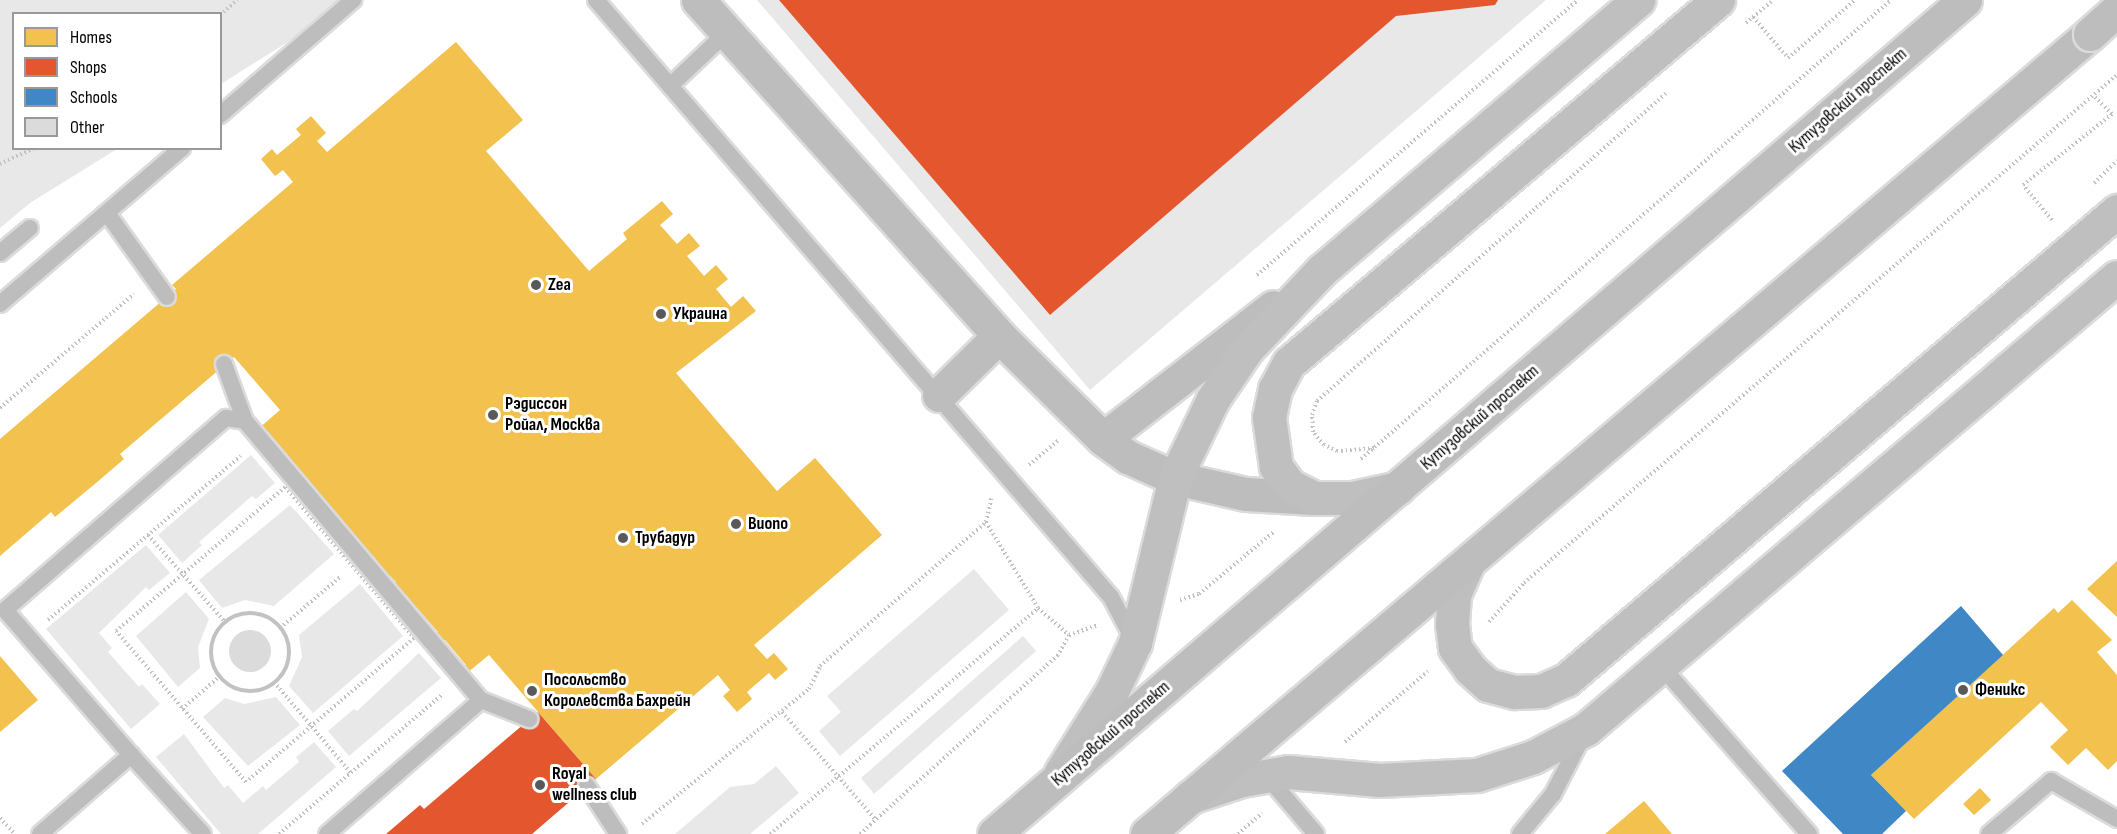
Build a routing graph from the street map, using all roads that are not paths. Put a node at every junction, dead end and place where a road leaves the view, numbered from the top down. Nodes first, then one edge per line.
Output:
1 (353, 0) edge
2 (596, 0) edge
3 (698, 0) edge
4 (1638, 0) edge
5 (1718, 0) edge
6 (1965, 0) edge
7 (2117, 10) edge
8 (726, 33) junction
9 (670, 86) junction
10 (222, 113) edge
11 (180, 150) edge
12 (2117, 211) edge
13 (107, 213) junction
14 (30, 228) dead end
15 (0, 253) edge
16 (1322, 270) junction
17 (2117, 277) edge
18 (167, 297) dead end
19 (0, 304) edge
20 (999, 336) junction
21 (224, 364) dead end
22 (939, 395) junction
23 (245, 421) junction
24 (1093, 429) junction
25 (1175, 478) junction
26 (1398, 488) junction
27 (1314, 498) junction
28 (1468, 563) junction
29 (1134, 624) junction
30 (1661, 666) junction
31 (481, 700) junction
32 (529, 719) dead end
33 (1586, 729) junction
34 (131, 755) junction
35 (1266, 776) junction
36 (1055, 781) junction
37 (587, 786) dead end
38 (1188, 797) junction
39 (2117, 819) edge
40 (40, 834) edge
41 (203, 834) edge
42 (327, 834) edge
43 (618, 834) edge
44 (994, 834) edge
45 (1147, 834) edge
46 (1316, 834) edge
47 (1520, 834) edge
48 (1809, 834) edge
49 (1989, 834) edge

1 - 10 lane
2 - 9 lane
3 - 8 main road
4 - 16 main road
5 - 27 main road
6 - 26 main road, Кутузовский проспект
7 - 28 main road, bridge
8 - 9 lane
8 - 20 main road
9 - 22 lane
11 - 13 lane
12 - 28 main road
13 - 18 lane
13 - 19 lane
14 - 15 lane
16 - 24 main road
16 - 25 main road
17 - 30 main road
20 - 22 main road
20 - 24 main road
21 - 23 lane
22 - 29 lane
23 - 31 lane
23 - 34 lane
24 - 25 main road
25 - 27 main road
25 - 29 main road
26 - 27 main road
26 - 36 main road, Кутузовский проспект
28 - 38 main road
29 - 36 main road
30 - 33 main road
30 - 48 lane
31 - 32 lane
31 - 42 lane
33 - 35 main road
33 - 47 lane
34 - 40 lane
34 - 41 lane
35 - 38 main road
35 - 46 lane
36 - 44 main road, Кутузовский проспект
37 - 43 lane
38 - 45 main road
39 - 49 lane

